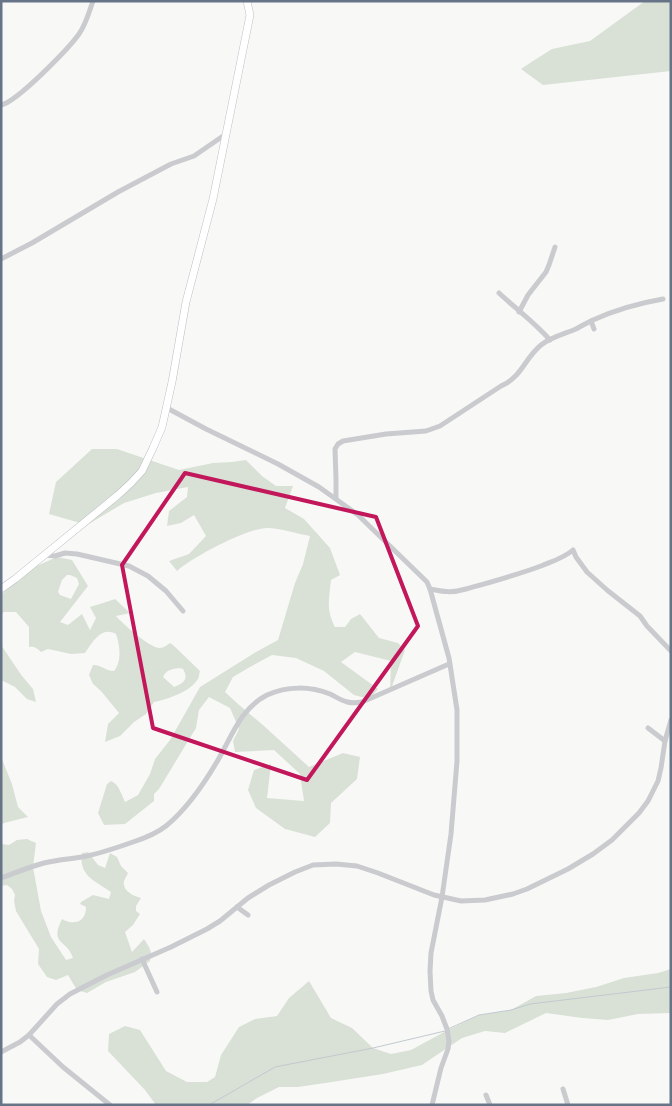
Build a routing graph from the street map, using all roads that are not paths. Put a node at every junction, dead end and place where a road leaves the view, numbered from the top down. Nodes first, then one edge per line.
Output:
1 (93, 1) edge
2 (247, 2) edge
3 (1, 105) edge
4 (226, 134) junction
5 (555, 247) dead end
6 (1, 259) edge
7 (499, 293) dead end
8 (663, 299) dead end
9 (519, 312) junction
10 (591, 321) junction
11 (594, 329) dead end
12 (550, 340) junction
13 (167, 408) junction
14 (336, 498) junction
15 (44, 555) junction
16 (1, 589) edge
17 (430, 589) junction
18 (183, 611) dead end
19 (671, 651) edge
20 (449, 664) junction
21 (671, 720) edge
22 (648, 728) dead end
23 (669, 731) edge
24 (665, 741) junction
25 (1, 878) edge
26 (442, 898) junction
27 (237, 907) junction
28 (248, 915) dead end
29 (142, 959) junction
30 (157, 992) dead end
31 (29, 1035) junction
32 (1, 1052) edge
33 (563, 1089) dead end
34 (486, 1095) dead end
35 (110, 1105) edge
36 (432, 1105) edge
37 (490, 1105) edge
38 (568, 1105) edge

1 - 3 street
2 - 4 main road
4 - 6 street
4 - 13 main road
5 - 9 street
7 - 9 street
8 - 10 street
9 - 12 street
10 - 11 street
10 - 12 street
12 - 14 street
13 - 14 street
13 - 15 main road
14 - 17 street
15 - 16 main road
15 - 18 street
17 - 19 street
17 - 20 street
20 - 25 street
20 - 26 street
21 - 23 street
22 - 24 street
23 - 24 street
24 - 26 street
26 - 27 street
26 - 36 street
27 - 28 street
27 - 29 street
29 - 30 street
29 - 31 street
31 - 32 street
31 - 35 street
33 - 38 street
34 - 37 street

